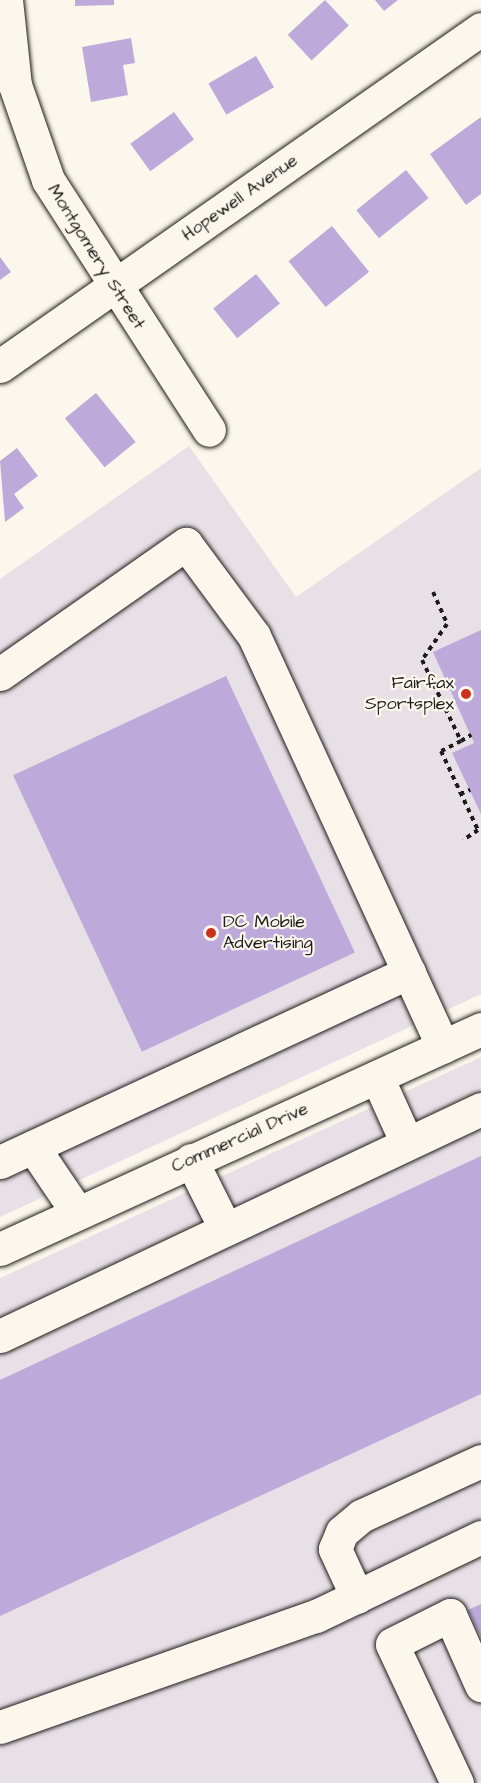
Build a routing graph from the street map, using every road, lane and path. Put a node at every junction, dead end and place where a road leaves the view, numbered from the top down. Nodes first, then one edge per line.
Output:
1 (6, 0) edge
2 (481, 29) edge
3 (112, 287) junction
4 (0, 366) edge
5 (209, 430) dead end
6 (433, 592) dead end
7 (0, 674) edge
8 (471, 735) dead end
9 (461, 741) junction
10 (470, 790) dead end
11 (460, 794) junction
12 (464, 840) dead end
13 (409, 972) junction
14 (481, 1029) edge
15 (443, 1047) junction
16 (377, 1077) junction
17 (481, 1109) edge
18 (44, 1143) junction
19 (407, 1143) junction
20 (191, 1160) junction
21 (0, 1162) edge
22 (77, 1212) junction
23 (225, 1228) junction
24 (0, 1249) edge
25 (0, 1336) edge
26 (481, 1461) edge
27 (481, 1537) edge
28 (357, 1597) junction
29 (481, 1684) edge
30 (0, 1727) edge
31 (457, 1783) edge

1 - 3 street, Montgomery Street
2 - 3 street, Hopewell Avenue
3 - 4 street, Hopewell Avenue
3 - 5 street, Montgomery Street
6 - 9 path
7 - 13 street
8 - 9 path
9 - 11 path
10 - 11 path
11 - 12 path
13 - 15 street
13 - 18 street
14 - 15 street, Commercial Drive
15 - 16 street, Commercial Drive
16 - 19 street
16 - 20 street, Commercial Drive
17 - 19 street
18 - 21 street
18 - 22 street
19 - 23 street
20 - 22 street, Commercial Drive
20 - 23 street
22 - 24 street, Commercial Drive
23 - 25 street
26 - 28 street
27 - 28 street
28 - 30 street
29 - 31 street

